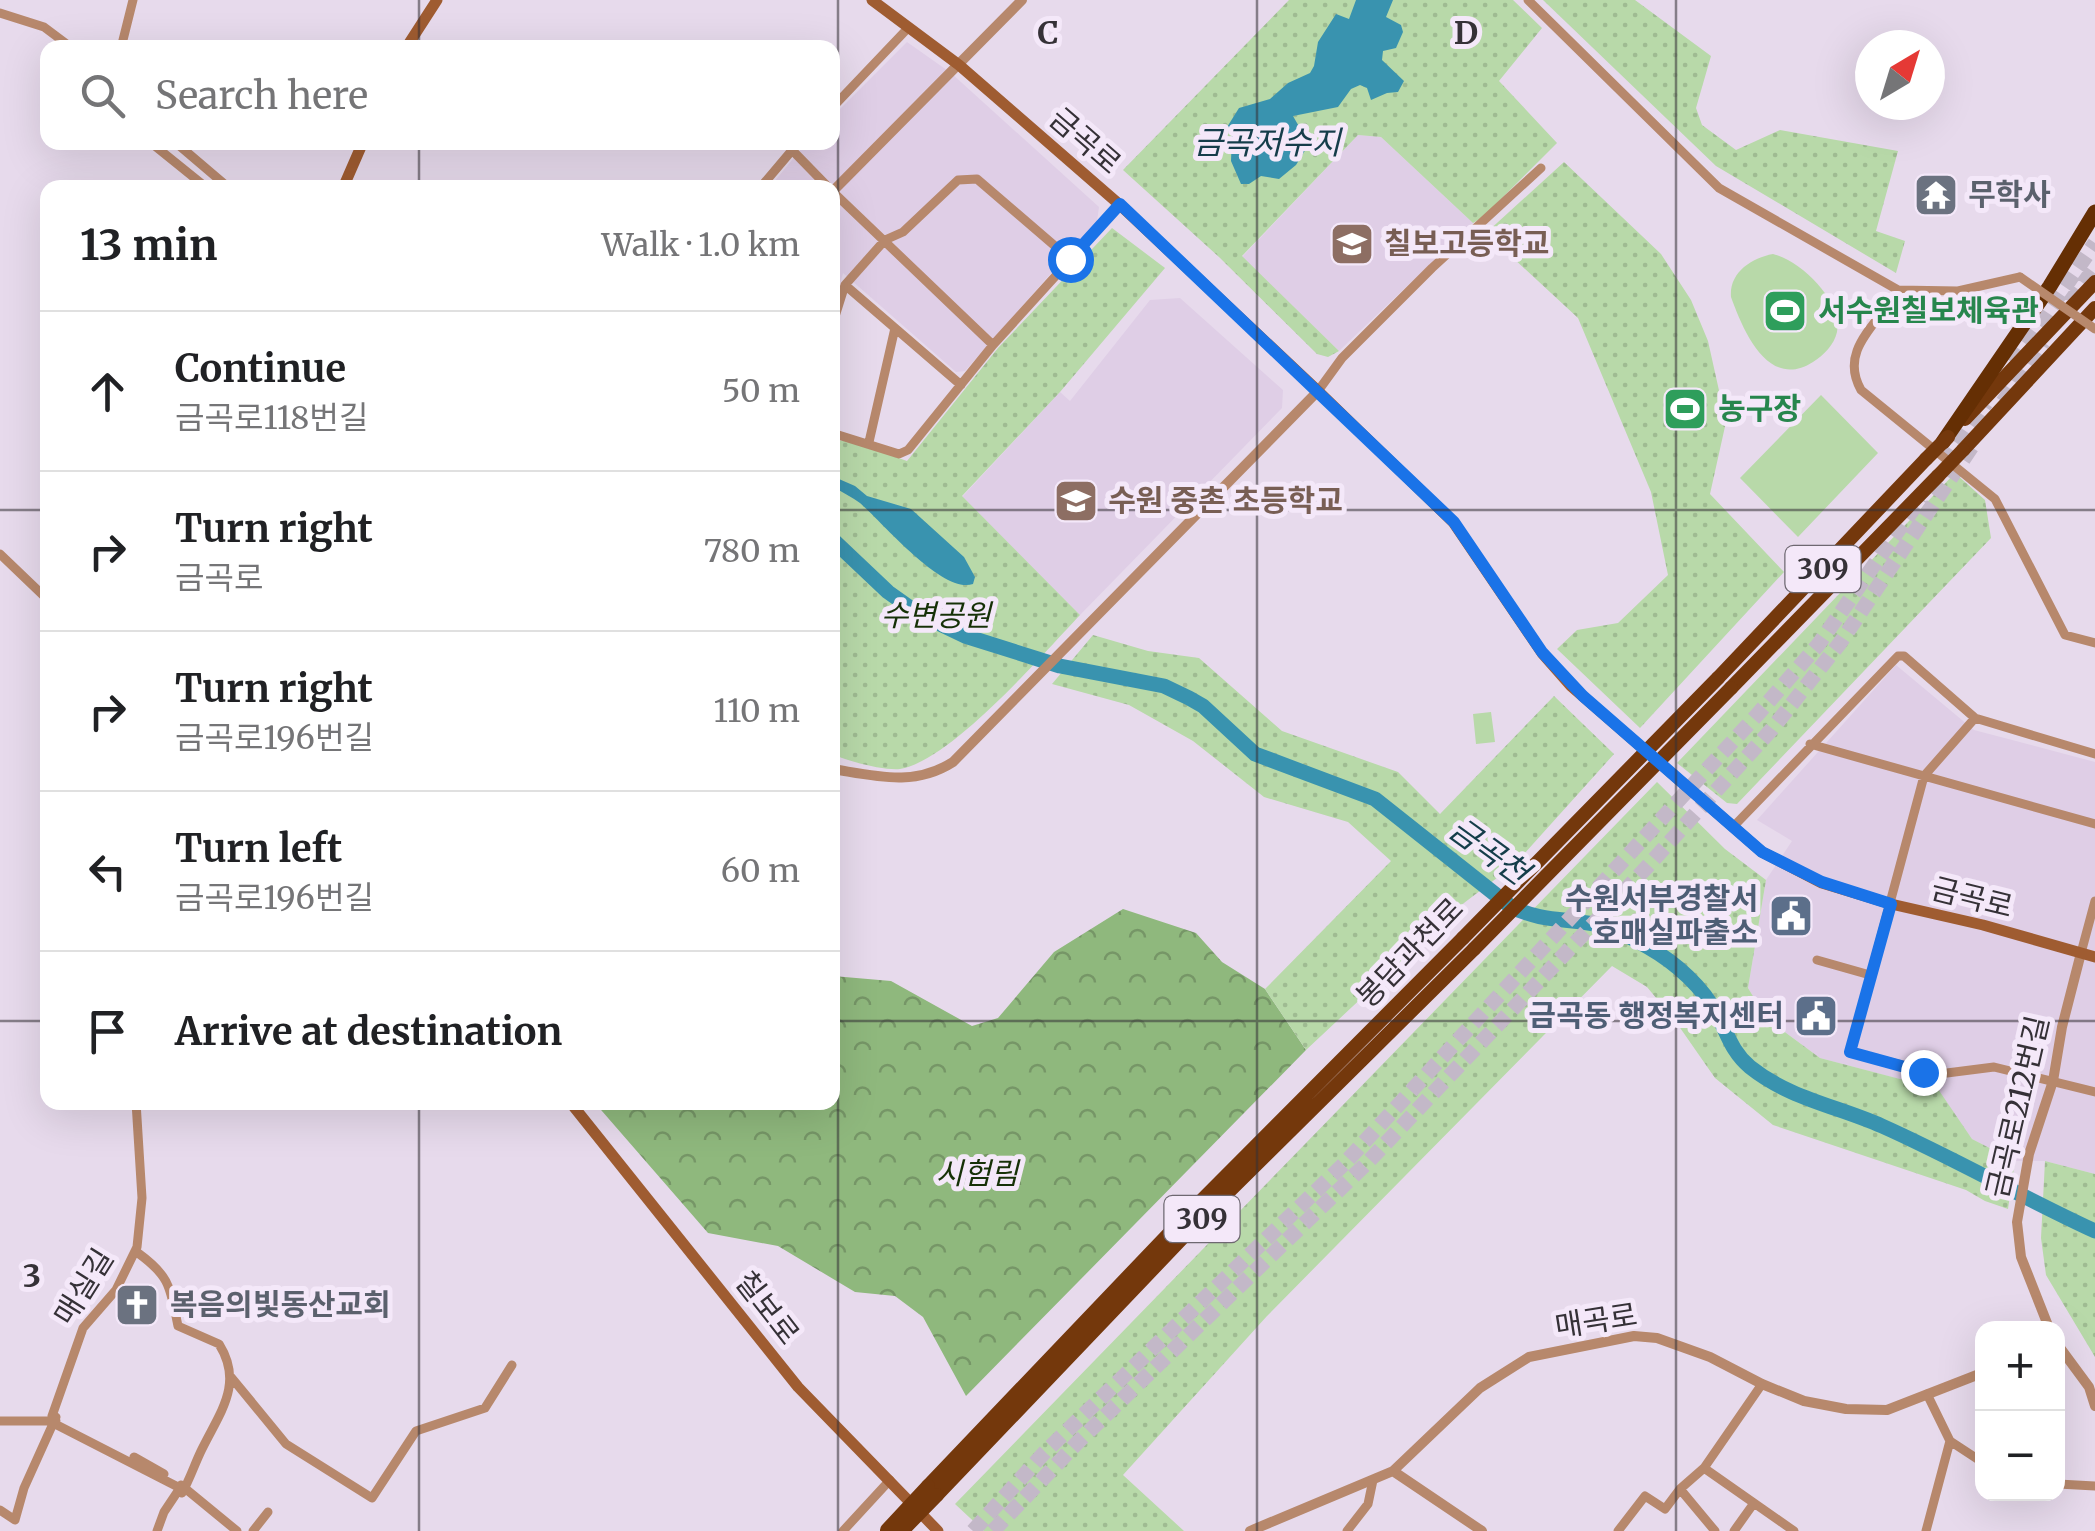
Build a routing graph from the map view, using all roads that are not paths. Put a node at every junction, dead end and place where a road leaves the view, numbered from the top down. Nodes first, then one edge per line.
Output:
1 (131, 0) edge
2 (436, 0) edge
3 (872, 0) edge
4 (1022, 0) edge
5 (1528, 0) edge
6 (0, 12) edge
7 (909, 27) junction
8 (61, 40) edge
9 (121, 40) edge
10 (411, 40) edge
11 (959, 64) junction
12 (840, 100) edge
13 (160, 150) edge
14 (185, 150) edge
15 (360, 150) edge
16 (793, 150) edge
17 (799, 150) edge
18 (1541, 168) dead end
19 (197, 180) edge
20 (220, 180) edge
21 (346, 180) edge
22 (767, 180) edge
23 (824, 180) edge
24 (840, 182) edge
25 (840, 198) edge
26 (1120, 204) junction
27 (2095, 212) edge
28 (885, 240) junction
29 (1070, 259) junction
30 (2095, 282) edge
31 (845, 285) junction
32 (1898, 290) junction
33 (840, 301) edge
34 (2095, 308) edge
35 (895, 328) junction
36 (2095, 328) edge
37 (992, 344) junction
38 (961, 385) junction
39 (1318, 391) junction
40 (840, 435) edge
41 (1945, 440) junction
42 (869, 442) junction
43 (0, 554) edge
44 (40, 592) edge
45 (2095, 643) edge
46 (1975, 718) junction
47 (1810, 744) junction
48 (2095, 754) edge
49 (840, 770) edge
50 (1924, 776) junction
51 (2095, 824) edge
52 (1732, 827) junction
53 (2095, 901) edge
54 (1891, 904) junction
55 (1468, 944) junction
56 (2082, 953) junction
57 (2095, 957) edge
58 (1817, 960) dead end
59 (1870, 975) junction
60 (2053, 1082) junction
61 (2095, 1092) edge
62 (138, 1110) edge
63 (139, 1110) edge
64 (576, 1110) edge
65 (138, 1254) junction
66 (2046, 1321) edge
67 (2065, 1354) edge
68 (512, 1365) dead end
69 (1975, 1376) edge
70 (231, 1378) junction
71 (1762, 1384) junction
72 (1927, 1394) junction
73 (2095, 1406) edge
74 (0, 1421) edge
75 (55, 1421) junction
76 (1950, 1442) junction
77 (1975, 1458) edge
78 (1704, 1468) junction
79 (1393, 1471) junction
80 (890, 1480) junction
81 (1373, 1480) junction
82 (2065, 1484) edge
83 (2095, 1486) edge
84 (185, 1488) junction
85 (1680, 1489) junction
86 (932, 1490) junction
87 (1754, 1503) junction
88 (0, 1510) edge
89 (268, 1512) dead end
90 (13, 1526) edge
91 (1466, 1526) edge
92 (887, 1530) edge
93 (160, 1531) edge
94 (236, 1531) edge
95 (253, 1531) edge
96 (843, 1531) edge
97 (902, 1531) edge
98 (938, 1531) edge
99 (1250, 1531) edge
100 (1347, 1531) edge
101 (1482, 1531) edge
102 (1618, 1531) edge
103 (1714, 1531) edge
104 (1734, 1531) edge
105 (1794, 1531) edge
106 (1926, 1531) edge

1 - 9 street
2 - 10 main road
3 - 7 main road, 금곡로
4 - 11 street
5 - 32 street
6 - 8 street
7 - 11 main road, 금곡로
7 - 12 street
11 - 24 street
11 - 26 main road, 금곡로
13 - 19 street
14 - 20 street
15 - 21 main road
16 - 22 street
17 - 23 street
18 - 39 street
25 - 28 street
26 - 29 street
26 - 39 main road, 금곡로
27 - 41 highway
28 - 29 street
28 - 31 street
28 - 37 street
29 - 37 street
30 - 41 highway, 봉담과천로 / 309
31 - 33 street
31 - 35 street
32 - 36 street, bridge
32 - 45 street
34 - 55 highway, 봉담과천로 / 309, bridge
35 - 38 street
35 - 42 street
37 - 38 street
38 - 42 street
39 - 49 street
39 - 52 main road, 금곡로
40 - 42 street
41 - 55 highway, 봉담과천로 / 309, bridge
43 - 44 street
46 - 47 street
46 - 48 street
46 - 50 street
47 - 50 street
47 - 52 street
50 - 51 street
50 - 54 street
52 - 54 main road, 금곡로
53 - 56 street
54 - 56 main road, 금곡로
54 - 59 street
55 - 86 highway, 봉담과천로 / 309
56 - 57 main road, 금곡로
56 - 60 street, 금곡로212번길
58 - 59 street
59 - 60 street
60 - 61 street
60 - 66 street, 금곡로212번길
62 - 75 street, 매실길
63 - 65 street
64 - 80 main road, 칠보로
65 - 70 street
65 - 75 street
67 - 73 street
68 - 70 street
69 - 72 street, 매곡로
70 - 84 street
71 - 72 street, 매곡로
71 - 78 street
71 - 79 street, 매곡로
72 - 76 street
74 - 75 street
75 - 84 street
75 - 90 street
75 - 93 street
76 - 77 street
76 - 106 street
78 - 85 street
78 - 87 street
79 - 81 street, 매곡로
79 - 91 street
80 - 96 street
80 - 98 main road, 칠보로
81 - 99 street, 매곡로
81 - 100 street
82 - 83 street
84 - 93 street
84 - 94 street
85 - 102 street
85 - 103 street
86 - 92 highway, 봉담과천로 / 309, bridge
86 - 97 highway, 봉담과천로 / 309, bridge
87 - 104 street
87 - 105 street
88 - 90 street
89 - 95 street
91 - 101 street

